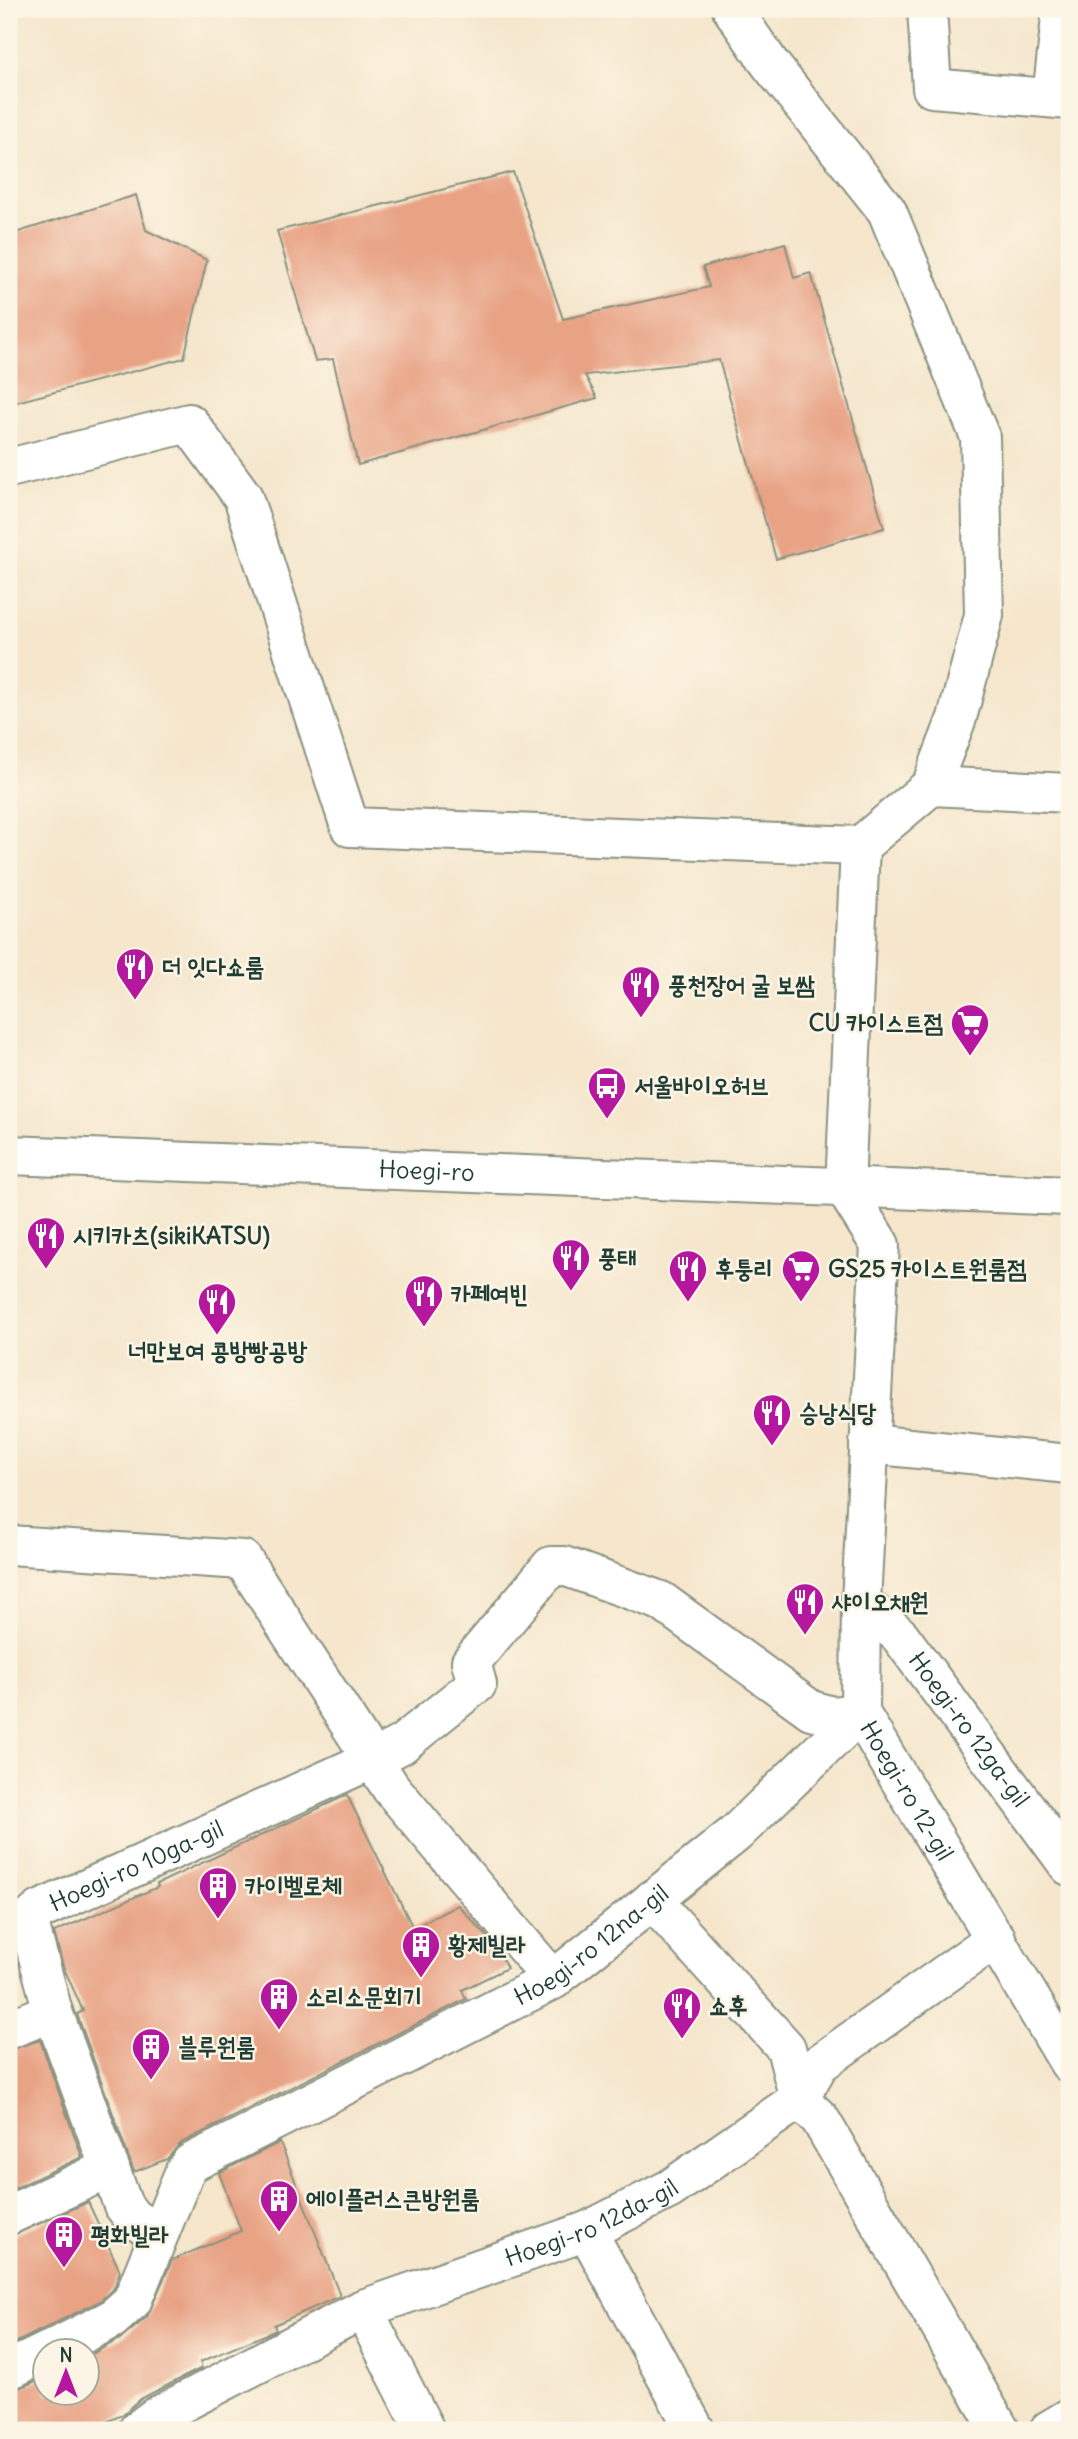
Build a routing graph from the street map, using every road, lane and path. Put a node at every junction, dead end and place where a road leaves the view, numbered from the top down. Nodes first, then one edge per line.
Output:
1 (732, 9) edge
2 (927, 9) edge
3 (1062, 9) edge
4 (1061, 98) edge
5 (9, 468) edge
6 (931, 786) junction
7 (1069, 793) edge
8 (860, 846) junction
9 (9, 1155) edge
10 (845, 1189) junction
11 (1069, 1196) edge
12 (869, 1444) junction
13 (1069, 1464) edge
14 (9, 1545) edge
15 (861, 1602) junction
16 (860, 1713) junction
17 (373, 1759) junction
18 (1066, 1859) edge
19 (652, 1900) junction
20 (996, 1938) junction
21 (553, 1980) junction
22 (53, 2012) junction
23 (9, 2029) edge
24 (1069, 2063) edge
25 (799, 2099) junction
26 (110, 2168) junction
27 (9, 2215) edge
28 (587, 2231) junction
29 (158, 2234) junction
30 (363, 2309) junction
31 (73, 2338) edge
32 (32, 2359) edge
33 (9, 2370) edge
34 (1069, 2418) edge
35 (138, 2430) edge
36 (425, 2430) edge
37 (695, 2430) edge
38 (1000, 2430) edge
39 (1049, 2430) edge

1 - 6 street
2 - 4 street
3 - 4 street
5 - 8 street
6 - 7 street
6 - 8 street
8 - 10 street
9 - 10 street, Hoegi-ro
10 - 11 street, Hoegi-ro
10 - 12 street, Hoegi-ro 12-gil
12 - 13 street
12 - 15 street, Hoegi-ro 12-gil
14 - 17 street
15 - 16 street, Hoegi-ro 12-gil
15 - 18 street, Hoegi-ro 12ga-gil
16 - 17 street, Hoegi-ro 10ga-gil
16 - 19 street, Hoegi-ro 12na-gil
16 - 20 street, Hoegi-ro 12-gil
17 - 21 street
17 - 22 street, Hoegi-ro 10ga-gil
19 - 21 street, Hoegi-ro 12na-gil
19 - 25 street
20 - 24 street, Hoegi-ro 12-gil
20 - 25 street, Hoegi-ro 12da-gil
21 - 29 street, Hoegi-ro 12na-gil
22 - 23 street
22 - 26 street, Hoegi-ro 10ga-gil
25 - 28 street, Hoegi-ro 12da-gil
25 - 38 street
26 - 27 street
26 - 29 street, Hoegi-ro 10ga-gil
28 - 30 street, Hoegi-ro 12da-gil
28 - 37 street
29 - 31 street, Hoegi-ro 12na-gil
30 - 35 street, Hoegi-ro 12da-gil
30 - 36 street
32 - 33 street, Hoegi-ro 12na-gil
34 - 39 street

